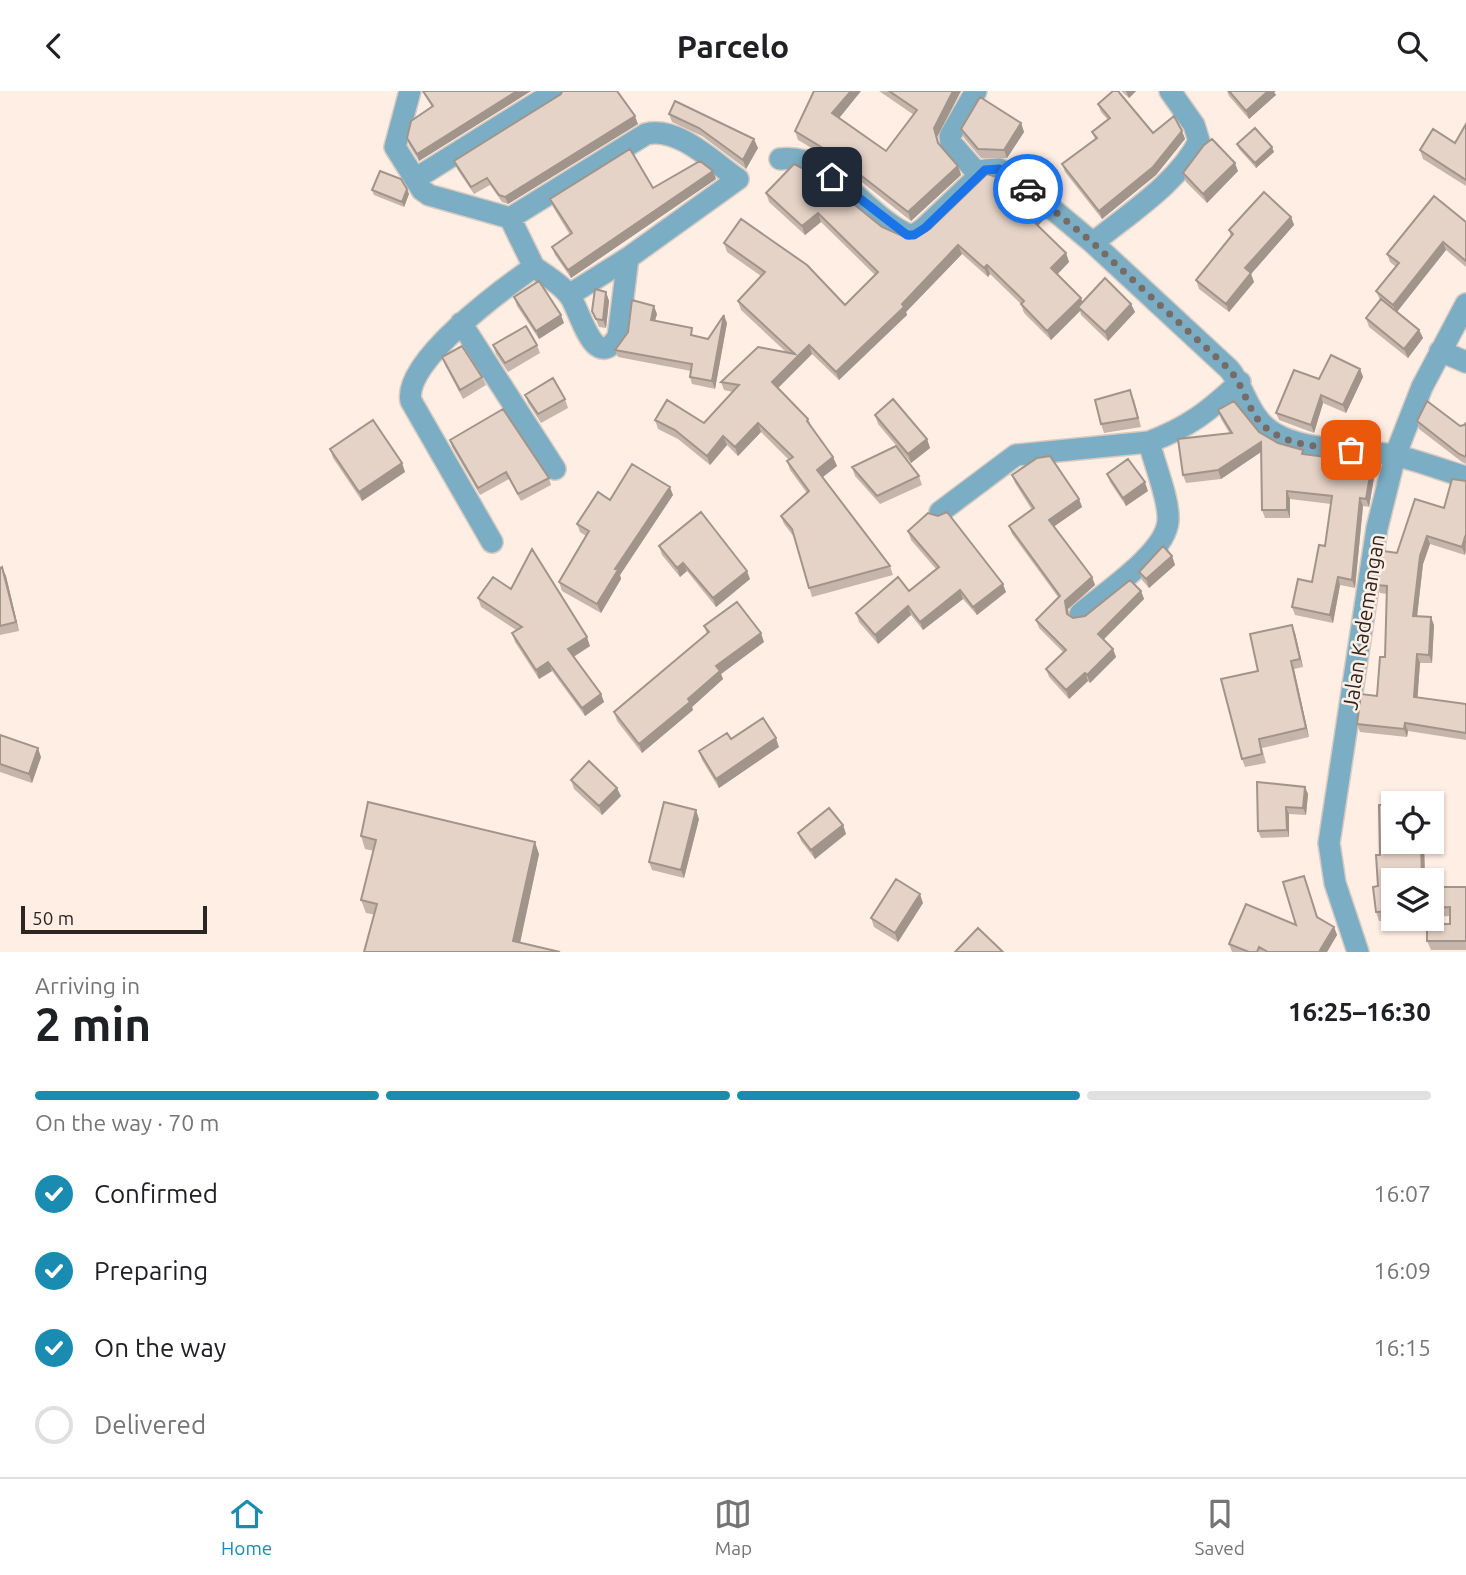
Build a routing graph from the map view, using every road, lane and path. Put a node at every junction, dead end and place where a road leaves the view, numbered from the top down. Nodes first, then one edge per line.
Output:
1 (410, 91) edge
2 (556, 91) edge
3 (976, 91) edge
4 (1170, 91) edge
5 (780, 159) dead end
6 (979, 175) junction
7 (415, 179) junction
8 (510, 218) junction
9 (1093, 243) junction
10 (628, 258) junction
11 (534, 267) junction
12 (569, 295) junction
13 (1466, 304) edge
14 (461, 323) junction
15 (1440, 351) junction
16 (1466, 362) edge
17 (1240, 382) junction
18 (1149, 442) junction
19 (1395, 456) junction
20 (555, 469) dead end
21 (1466, 477) edge
22 (940, 512) edge
23 (492, 543) dead end
24 (1080, 614) edge
25 (1358, 952) edge

1 - 7 street
2 - 7 street
3 - 6 street
4 - 9 street
5 - 6 street
6 - 9 street
7 - 8 street
8 - 10 street
8 - 11 street
9 - 17 street
10 - 12 street
10 - 12 street
11 - 12 street
11 - 14 street
13 - 15 street, Jalan Kademangan
14 - 20 street
14 - 23 street
15 - 16 street
15 - 19 street, Jalan Kademangan
17 - 18 street
17 - 19 street
18 - 22 street
18 - 24 street
19 - 21 street
19 - 25 street, Jalan Kademangan

